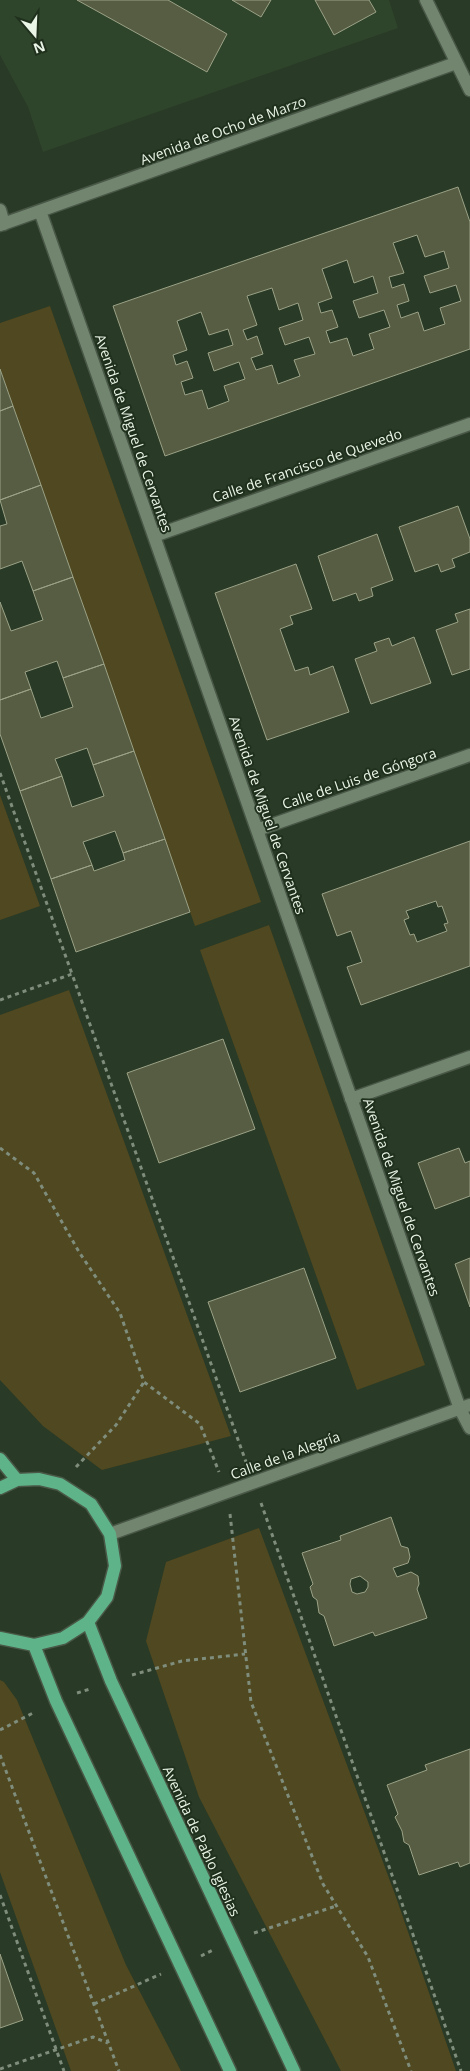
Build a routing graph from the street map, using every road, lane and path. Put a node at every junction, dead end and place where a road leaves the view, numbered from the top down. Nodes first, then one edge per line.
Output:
1 (426, 0) edge
2 (456, 63) junction
3 (470, 90) edge
4 (0, 210) edge
5 (40, 211) junction
6 (2, 225) edge
7 (470, 424) edge
8 (154, 536) junction
9 (470, 754) edge
10 (0, 773) edge
11 (258, 830) junction
12 (72, 974) dead end
13 (470, 1057) edge
14 (351, 1099) junction
15 (0, 1148) edge
16 (144, 1382) junction
17 (465, 1407) edge
18 (470, 1428) edge
19 (0, 1459) edge
20 (17, 1480) junction
21 (60, 1484) junction
22 (0, 1488) edge
23 (226, 1491) junction
24 (110, 1534) junction
25 (88, 1622) junction
26 (0, 1638) edge
27 (34, 1644) junction
28 (0, 1754) edge
29 (0, 1895) edge
30 (109, 2044) junction
31 (56, 2050) junction
32 (0, 2069) edge
33 (64, 2071) edge
34 (119, 2071) edge
35 (230, 2071) edge
36 (294, 2071) edge
37 (411, 2071) edge

1 - 2 street
2 - 3 street
2 - 5 street, Avenida de Ocho de Marzo
4 - 6 street
5 - 6 street, Avenida de Ocho de Marzo
5 - 8 street, Avenida de Miguel de Cervantes
7 - 8 street, Calle de Francisco de Quevedo
8 - 11 street, Avenida de Miguel de Cervantes
9 - 11 street, Calle de Luis de Góngora
10 - 12 path
11 - 14 street, Avenida de Miguel de Cervantes
13 - 14 street
14 - 17 street, Avenida de Miguel de Cervantes
15 - 16 path
16 - 21 path
16 - 23 path
17 - 18 street, Avenida de Miguel de Cervantes
17 - 23 street, Calle de la Alegría
19 - 20 main road
20 - 21 main road
20 - 22 main road
21 - 24 main road
23 - 24 street, Calle de la Alegría
23 - 37 path
24 - 25 main road
25 - 27 main road
25 - 36 main road, Avenida de Pablo Iglesias
26 - 27 main road
27 - 35 main road
28 - 30 path
29 - 31 path
30 - 31 path
30 - 34 path
31 - 32 path
31 - 33 path

